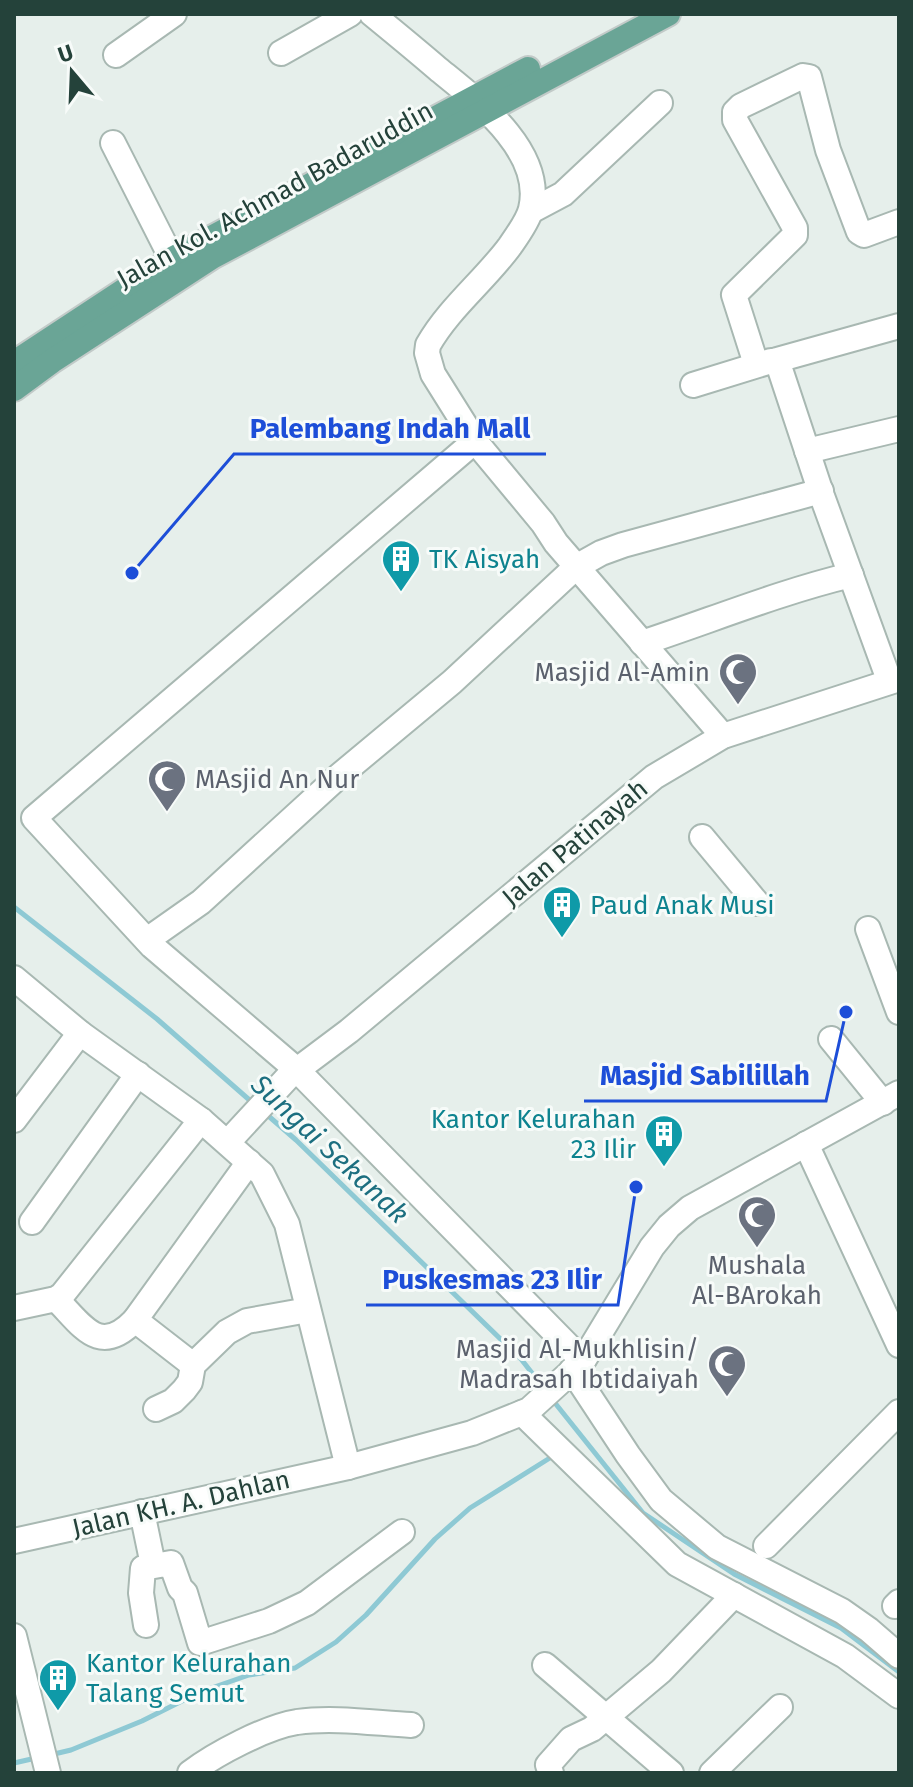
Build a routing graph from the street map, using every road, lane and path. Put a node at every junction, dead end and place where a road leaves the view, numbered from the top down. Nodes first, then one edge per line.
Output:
1 (174, 14) edge
2 (350, 14) edge
3 (372, 14) edge
4 (634, 14) edge
5 (668, 14) edge
6 (281, 53) dead end
7 (116, 55) dead end
8 (480, 103) junction
9 (660, 103) dead end
10 (113, 143) dead end
11 (531, 211) junction
12 (899, 222) edge
13 (172, 259) junction
14 (899, 326) edge
15 (766, 362) junction
16 (14, 363) edge
17 (693, 385) dead end
18 (14, 389) edge
19 (899, 429) edge
20 (475, 441) junction
21 (807, 451) junction
22 (821, 491) junction
23 (576, 567) junction
24 (851, 575) junction
25 (642, 643) junction
26 (894, 679) edge
27 (723, 736) junction
28 (24, 811) edge
29 (702, 837) dead end
30 (757, 903) dead end
31 (868, 929) dead end
32 (147, 940) junction
33 (14, 978) edge
34 (899, 1012) edge
35 (80, 1033) junction
36 (831, 1039) dead end
37 (293, 1073) junction
38 (138, 1074) junction
39 (891, 1098) edge
40 (14, 1120) edge
41 (201, 1120) junction
42 (235, 1135) junction
43 (806, 1144) junction
44 (249, 1162) junction
45 (32, 1222) dead end
46 (56, 1299) junction
47 (14, 1308) edge
48 (308, 1310) junction
49 (135, 1320) junction
50 (899, 1345) edge
51 (193, 1365) junction
52 (574, 1369) junction
53 (156, 1409) dead end
54 (526, 1412) junction
55 (899, 1412) edge
56 (348, 1467) junction
57 (142, 1512) junction
58 (402, 1532) dead end
59 (14, 1541) edge
60 (766, 1546) dead end
61 (153, 1565) junction
62 (734, 1595) junction
63 (146, 1625) dead end
64 (14, 1636) edge
65 (899, 1656) edge
66 (545, 1665) dead end
67 (17, 1668) edge
68 (899, 1696) edge
69 (780, 1707) dead end
70 (606, 1717) junction
71 (411, 1725) dead end
72 (45, 1760) edge
73 (190, 1773) edge
74 (551, 1773) edge
75 (671, 1773) edge
76 (712, 1773) edge

1 - 7 street
2 - 6 street
3 - 8 street
4 - 8 main road
5 - 8 main road
8 - 11 street
8 - 13 main road, Jalan Kol. Achmad Badaruddin
8 - 18 main road, Jalan Kol. Achmad Badaruddin
9 - 11 street
10 - 13 street
11 - 20 street
12 - 15 street
13 - 16 main road, Jalan Kol. Achmad Badaruddin
14 - 15 street
15 - 17 street
15 - 21 street
19 - 21 street
20 - 23 street
20 - 28 street
21 - 22 street
22 - 23 street
22 - 24 street
23 - 25 street
23 - 32 street
24 - 25 street
24 - 26 street
25 - 27 street
26 - 27 street, Jalan Patinayah
27 - 37 street, Jalan Patinayah
28 - 32 street
29 - 30 street
31 - 34 street
32 - 37 street
33 - 35 street
35 - 38 street
35 - 40 street
36 - 39 street
37 - 42 street, Jalan Patinayah
37 - 52 street
38 - 41 street
38 - 45 street
39 - 43 street
41 - 42 street
41 - 46 street
42 - 44 street
43 - 50 street
43 - 52 street
44 - 48 street
44 - 49 street
46 - 47 street
46 - 49 street
48 - 51 street
48 - 56 street
49 - 51 street
51 - 53 street
52 - 54 street
52 - 65 street
54 - 56 street, Jalan KH. A. Dahlan
54 - 62 street
55 - 60 street
56 - 57 street, Jalan KH. A. Dahlan
57 - 59 street, Jalan KH. A. Dahlan
57 - 61 street
58 - 61 street
61 - 63 street
62 - 68 street
62 - 70 street
64 - 67 street
66 - 70 street
67 - 72 street
69 - 76 street
70 - 74 street
70 - 75 street
71 - 73 street

